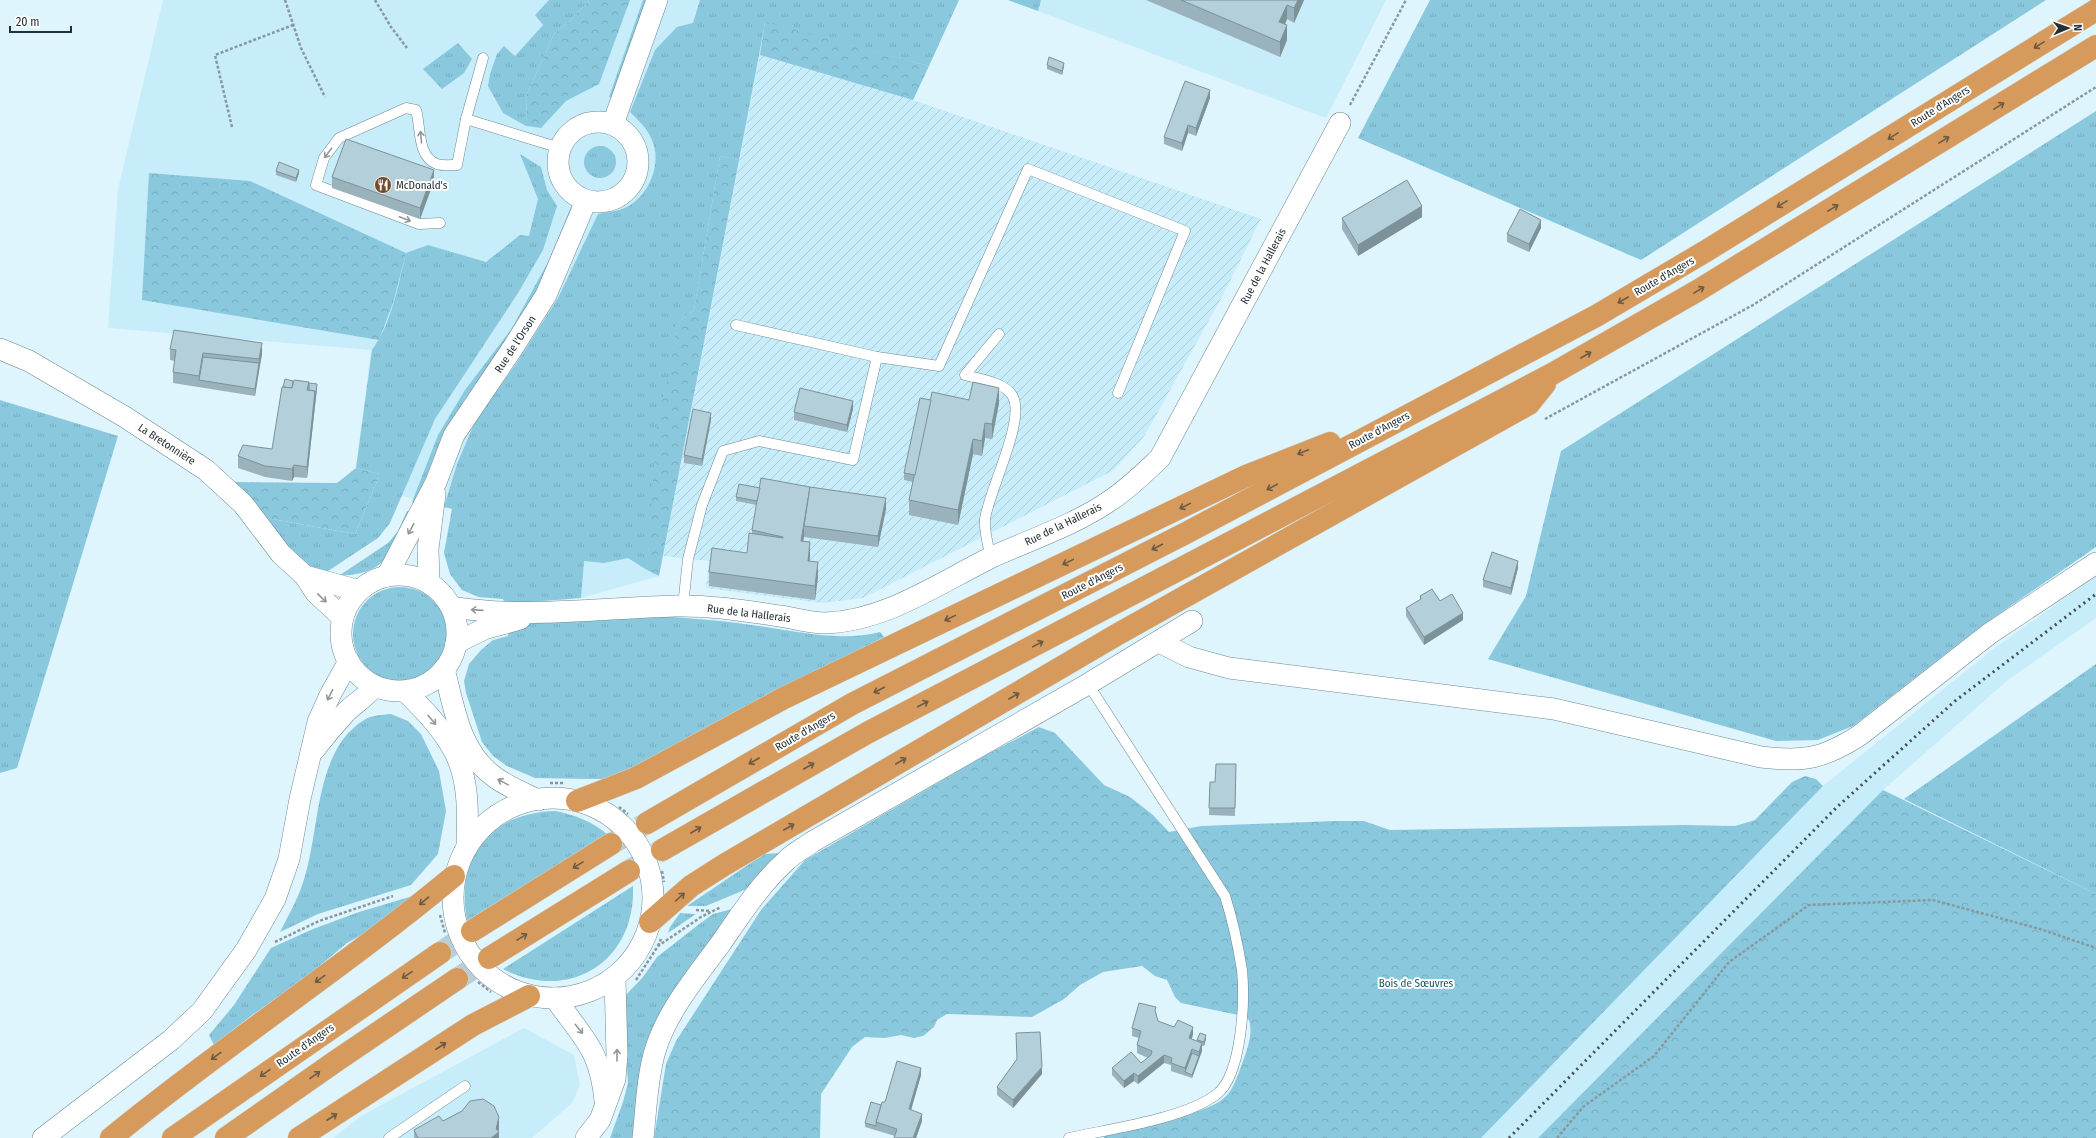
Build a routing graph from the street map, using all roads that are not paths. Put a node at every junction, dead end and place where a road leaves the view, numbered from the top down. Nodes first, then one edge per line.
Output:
1 (657, 0) edge
2 (2096, 10) edge
3 (2096, 46) edge
4 (483, 58) dead end
5 (466, 119) junction
6 (1340, 123) road end
7 (612, 124) junction
8 (560, 148) junction
9 (586, 201) junction
10 (440, 223) dead end
11 (736, 326) dead end
12 (999, 334) dead end
13 (0, 349) edge
14 (877, 357) junction
15 (1552, 374) junction
16 (1118, 393) dead end
17 (1368, 435) junction
18 (436, 482) junction
19 (991, 558) junction
20 (2096, 563) edge
21 (305, 576) junction
22 (387, 576) junction
23 (429, 583) junction
24 (356, 590) junction
25 (683, 606) junction
26 (452, 607) junction
27 (544, 612) junction
28 (342, 617) junction
29 (1192, 622) dead end
30 (1159, 642) junction
31 (456, 643) junction
32 (349, 661) junction
33 (444, 669) junction
34 (1088, 684) junction
35 (374, 687) junction
36 (406, 692) junction
37 (309, 757) junction
38 (538, 800) junction
39 (577, 801) junction
40 (647, 823) tunnel mouth
41 (467, 843) junction
42 (611, 844) tunnel mouth
43 (662, 850) tunnel mouth
44 (629, 871) tunnel mouth
45 (454, 876) junction
46 (650, 922) junction
47 (472, 931) tunnel mouth
48 (440, 953) tunnel mouth
49 (489, 958) tunnel mouth
50 (457, 979) tunnel mouth
51 (615, 979) junction
52 (529, 996) junction
53 (555, 998) junction
54 (465, 1086) dead end
55 (605, 1106) junction
56 (43, 1138) edge
57 (111, 1138) edge
58 (172, 1138) edge
59 (226, 1138) edge
60 (299, 1138) edge
61 (389, 1138) edge
62 (586, 1138) edge
63 (643, 1138) edge
64 (1069, 1138) edge

1 - 7 street
2 -> 17 highway, Route d'Angers
15 -> 3 highway
4 - 5 lane
5 - 8 lane
5 -> 10 lane
6 - 19 street, Rue de la Hallerais
7 - 8 street
7 - 9 street
8 - 9 street
9 - 18 street, Rue de l'Orson
11 - 14 lane
12 - 19 lane
13 - 21 street, La Bretonnière
14 - 16 lane
14 - 25 lane
43 -> 15 highway
46 -> 15 highway
17 -> 39 highway
17 -> 40 highway, Route d'Angers
18 -> 22 street, Rue de l'Orson
18 - 23 street, Rue de l'Orson
19 - 25 street, Rue de la Hallerais
20 - 30 street
21 - 24 street, La Bretonnière
21 -> 28 street, La Bretonnière
22 - 23 street
22 - 24 street
23 - 26 street
24 - 28 street
25 - 27 street, Rue de la Hallerais
27 -> 26 street, Rue de la Hallerais
26 - 31 street
27 - 31 street, Rue de la Hallerais
28 - 32 street
29 - 30 street
30 - 34 street
31 - 33 street
32 - 35 street
32 -> 37 street
33 - 36 street
38 -> 33 street
34 - 63 street
34 - 64 lane
35 - 36 street
35 - 37 street
36 -> 41 street
37 - 56 street
38 - 39 street
38 - 41 street
39 - 46 street
41 - 45 street
42 -> 47 highway
49 -> 44 highway
45 - 52 street
45 -> 57 highway
46 - 51 street
48 -> 58 highway, Route d'Angers
59 -> 50 highway
51 - 53 street
55 -> 51 street
52 - 53 street
60 -> 52 highway
53 -> 55 street
54 - 61 lane
55 - 62 street

